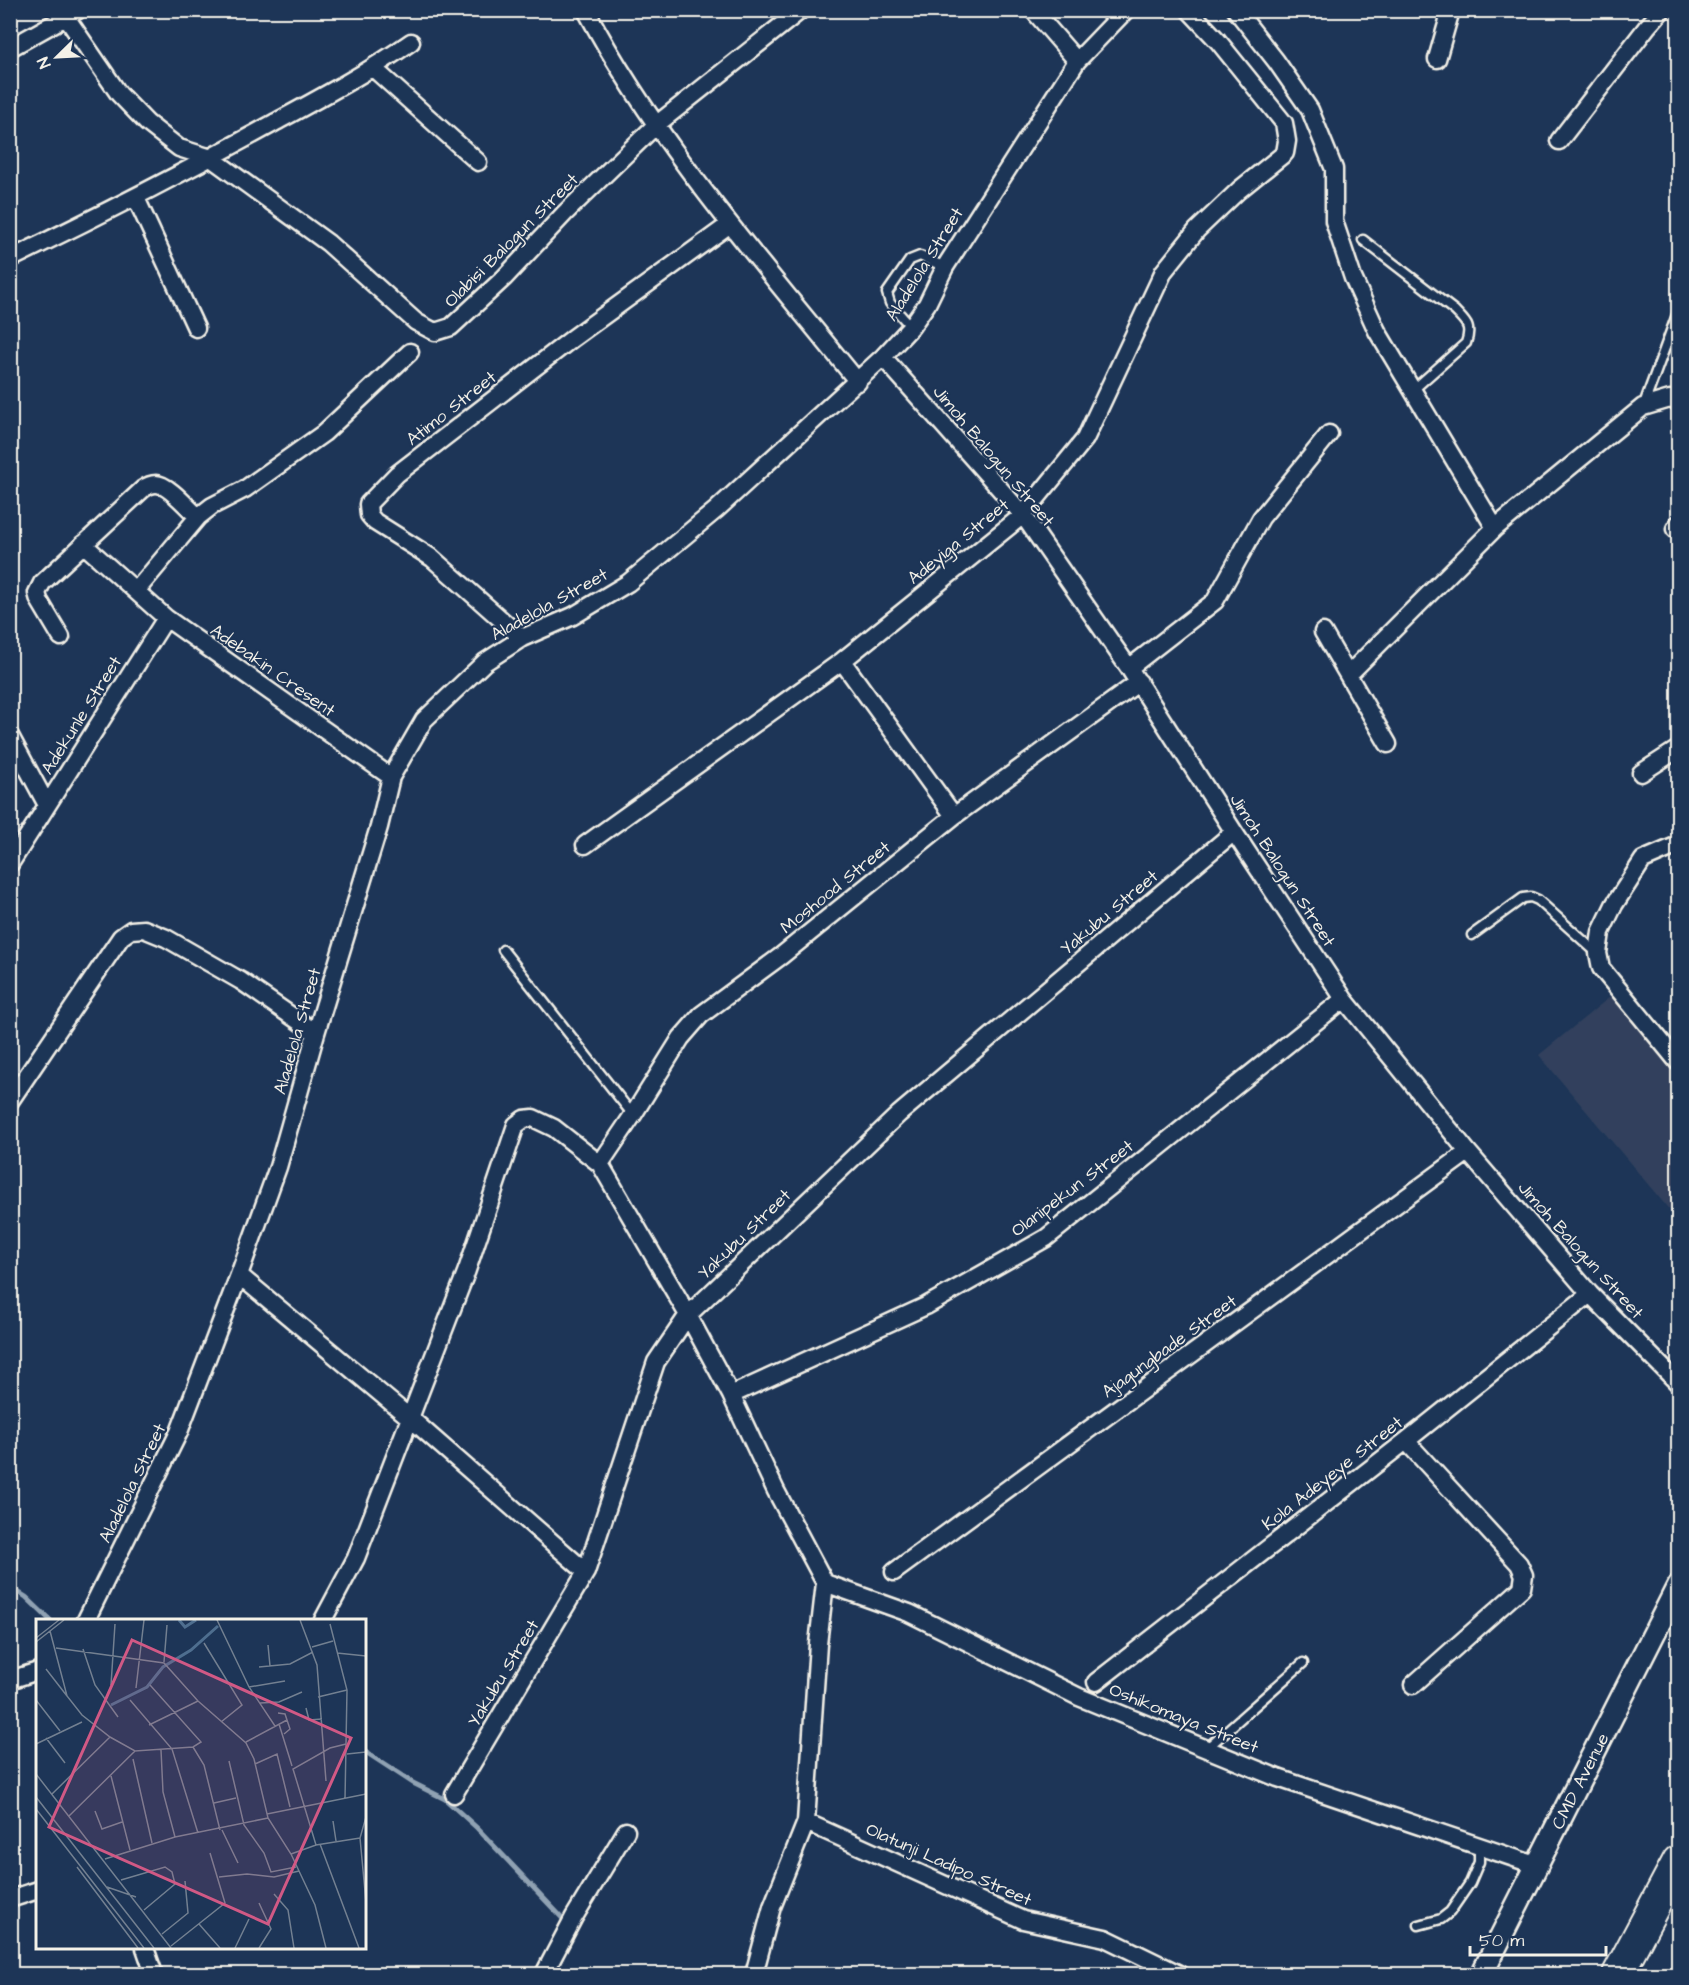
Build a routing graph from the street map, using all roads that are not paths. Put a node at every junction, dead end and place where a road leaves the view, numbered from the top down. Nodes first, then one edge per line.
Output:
1 (586, 10) edge
2 (801, 10) edge
3 (1033, 10) edge
4 (1126, 10) edge
5 (1189, 10) edge
6 (1236, 10) edge
7 (1451, 10) edge
8 (1662, 10) edge
9 (72, 14) edge
10 (411, 42) dead end
11 (10, 48) edge
12 (1437, 59) dead end
13 (1077, 62) junction
14 (373, 68) junction
15 (656, 125) junction
16 (1559, 141) dead end
17 (211, 158) junction
18 (478, 162) dead end
19 (136, 198) junction
20 (730, 224) junction
21 (1362, 240) dead end
22 (10, 259) edge
23 (945, 267) junction
24 (1678, 312) edge
25 (911, 327) junction
26 (196, 328) dead end
27 (410, 351) dead end
28 (883, 357) junction
29 (858, 382) junction
30 (1413, 390) junction
31 (1678, 401) edge
32 (1643, 407) junction
33 (1329, 435) dead end
34 (1023, 515) junction
35 (198, 518) junction
36 (1495, 528) junction
37 (83, 544) junction
38 (136, 591) junction
39 (166, 618) junction
40 (1323, 632) dead end
41 (61, 637) dead end
42 (522, 638) junction
43 (842, 661) junction
44 (1134, 675) junction
45 (1348, 675) junction
46 (10, 736) edge
47 (1388, 744) dead end
48 (1678, 749) edge
49 (1641, 773) dead end
50 (391, 777) junction
51 (47, 805) junction
52 (954, 816) junction
53 (1234, 832) junction
54 (585, 845) dead end
55 (1678, 845) edge
56 (10, 864) edge
57 (1472, 935) dead end
58 (503, 950) dead end
59 (1598, 953) junction
60 (1344, 999) junction
61 (316, 1033) junction
62 (1678, 1062) edge
63 (10, 1101) edge
64 (633, 1115) junction
65 (1468, 1152) junction
66 (600, 1164) junction
67 (239, 1275) junction
68 (1590, 1294) junction
69 (688, 1315) junction
70 (1678, 1383) edge
71 (731, 1395) junction
72 (410, 1418) junction
73 (1406, 1441) junction
74 (586, 1572) junction
75 (894, 1572) dead end
76 (825, 1584) junction
77 (1678, 1586) edge
78 (87, 1619) edge
79 (324, 1619) edge
80 (1303, 1663) dead end
81 (36, 1672) edge
82 (10, 1680) edge
83 (1096, 1682) dead end
84 (1413, 1685) dead end
85 (1206, 1749) junction
86 (454, 1794) dead end
87 (806, 1822) junction
88 (626, 1831) dead end
89 (1479, 1847) junction
90 (1678, 1861) edge
91 (1538, 1866) junction
92 (36, 1891) edge
93 (10, 1899) edge
94 (1419, 1925) dead end
95 (146, 1949) edge
96 (154, 1974) edge
97 (544, 1974) edge
98 (754, 1974) edge
99 (1179, 1974) edge
100 (1482, 1974) edge
101 (1618, 1974) edge

1 - 15 street
2 - 15 street, Olabisi Balogun Street
3 - 13 street
4 - 13 street, Aladelola Street
5 - 34 street, Adeyiga Street
6 - 30 street
7 - 12 street
8 - 16 street
9 - 11 street
9 - 17 street
10 - 14 street
13 - 23 street, Aladelola Street
14 - 17 street
14 - 18 street
15 - 17 street, Olabisi Balogun Street
15 - 20 street
17 - 19 street
19 - 22 street
19 - 26 street
20 - 29 street
20 - 42 street, Atimo Street
21 - 30 lane
23 - 25 street, Aladelola Street
23 - 25 lane
24 - 32 lane
25 - 28 street, Aladelola Street
27 - 35 street
28 - 29 street, Aladelola Street
28 - 34 street, Jimoh Balogun Street
29 - 42 street, Aladelola Street
30 - 36 street
31 - 32 street
32 - 36 street
33 - 44 street, Moshood Street
34 - 43 street, Adeyiga Street
34 - 44 street, Jimoh Balogun Street
35 - 37 street
35 - 38 street
36 - 45 street
37 - 38 street, Adebakin Cresent
37 - 41 street
38 - 39 street, Adebakin Cresent
39 - 50 street, Adebakin Cresent
39 - 51 street, Adekunle Street
40 - 45 street
42 - 50 street, Aladelola Street
43 - 52 street
43 - 54 street, Adeyiga Street
44 - 52 street, Moshood Street
44 - 53 street, Jimoh Balogun Street
45 - 47 street
46 - 51 street
48 - 49 street
50 - 61 street, Aladelola Street
51 - 56 street, Adekunle Street
52 - 64 street, Moshood Street
53 - 60 street, Jimoh Balogun Street
53 - 69 street, Yakubu Street
55 - 59 street
57 - 59 lane
58 - 64 lane
59 - 62 street
60 - 65 street, Jimoh Balogun Street
60 - 71 street, Olanipekun Street
61 - 63 street
61 - 67 street, Aladelola Street
64 - 66 street, Moshood Street
65 - 68 street, Jimoh Balogun Street
65 - 75 street, Ajagungbade Street
66 - 69 street
66 - 72 street
67 - 72 street
67 - 78 street, Aladelola Street
68 - 70 street, Jimoh Balogun Street
68 - 73 street, Kola Adeyeye Street
69 - 71 street
69 - 74 street, Yakubu Street
71 - 76 street
72 - 74 street
72 - 79 street
73 - 83 street, Kola Adeyeye Street
73 - 84 street
74 - 86 street, Yakubu Street
76 - 85 street, Oshikomaya Street
76 - 87 street
77 - 91 street, CMD Avenue
80 - 85 lane
81 - 82 street
85 - 89 street, Oshikomaya Street
87 - 98 street
87 - 99 street, Olatunji Ladipo Street
88 - 97 street
89 - 91 street, Oshikomaya Street
89 - 94 lane
90 - 101 highway
91 - 100 street, CMD Avenue
92 - 93 street
95 - 96 street

